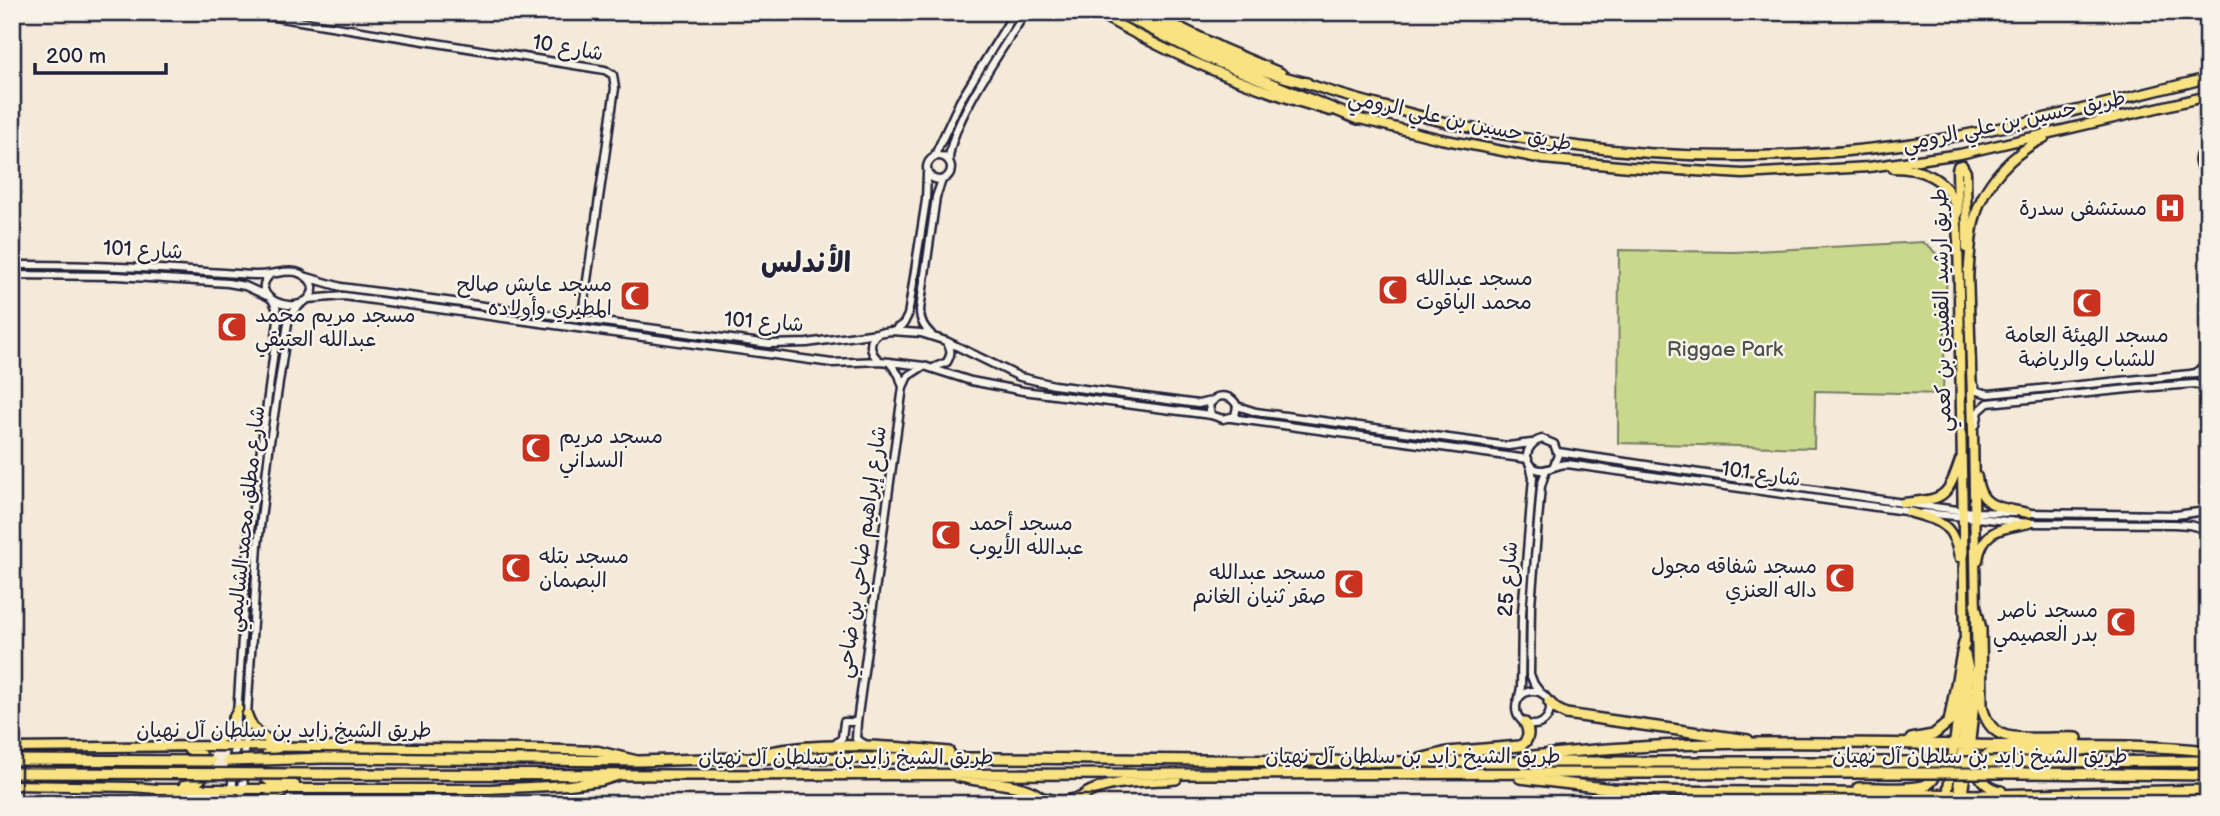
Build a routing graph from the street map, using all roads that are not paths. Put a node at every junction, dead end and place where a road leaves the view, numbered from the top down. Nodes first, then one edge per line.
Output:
1 (243, 12) edge
2 (1026, 12) edge
3 (1096, 12) edge
4 (1118, 12) edge
5 (1135, 12) edge
6 (1149, 12) edge
7 (1015, 13) edge
8 (1021, 20) junction
9 (2208, 78) edge
10 (1307, 83) junction
11 (2208, 96) edge
12 (1358, 119) junction
13 (2062, 130) junction
14 (2208, 147) edge
15 (934, 157) junction
16 (949, 161) junction
17 (1869, 167) junction
18 (927, 173) junction
19 (2206, 173) edge
20 (942, 180) junction
21 (1958, 240) junction
22 (12, 265) edge
23 (80, 265) junction
24 (271, 274) junction
25 (12, 275) edge
26 (79, 275) junction
27 (307, 277) junction
28 (1968, 277) junction
29 (427, 298) junction
30 (270, 299) junction
31 (305, 300) junction
32 (425, 307) junction
33 (583, 308) junction
34 (575, 317) junction
35 (589, 319) junction
36 (891, 331) junction
37 (881, 332) junction
38 (933, 336) junction
39 (725, 337) junction
40 (752, 341) junction
41 (946, 341) junction
42 (724, 349) junction
43 (749, 352) junction
44 (880, 361) junction
45 (889, 362) junction
46 (2206, 362) edge
47 (928, 366) junction
48 (1970, 369) junction
49 (903, 387) junction
50 (1078, 388) junction
51 (2207, 390) edge
52 (1106, 391) junction
53 (1074, 397) junction
54 (1103, 401) junction
55 (1211, 401) junction
56 (1237, 406) junction
57 (1211, 415) junction
58 (265, 416) junction
59 (1231, 418) junction
60 (1351, 425) junction
61 (1373, 428) junction
62 (1973, 430) junction
63 (1349, 434) junction
64 (1370, 437) junction
65 (270, 442) junction
66 (1532, 443) junction
67 (1558, 452) junction
68 (1962, 454) junction
69 (1973, 454) junction
70 (1528, 461) junction
71 (1553, 465) junction
72 (1546, 470) junction
73 (1903, 503) junction
74 (2207, 510) edge
75 (1909, 512) junction
76 (2028, 513) junction
77 (1968, 515) junction
78 (2029, 523) junction
79 (2206, 531) edge
80 (1963, 588) junction
81 (1974, 591) junction
82 (1975, 604) junction
83 (243, 623) junction
84 (252, 624) junction
85 (1964, 642) junction
86 (1965, 655) junction
87 (1540, 692) junction
88 (1519, 697) junction
89 (1549, 702) junction
90 (237, 709) junction
91 (247, 715) junction
92 (857, 722) junction
93 (1525, 723) junction
94 (1964, 742) junction
95 (1849, 743) junction
96 (1777, 744) junction
97 (1916, 744) junction
98 (2109, 744) junction
99 (208, 746) junction
100 (235, 746) junction
101 (245, 746) junction
102 (285, 746) junction
103 (130, 747) junction
104 (379, 747) junction
105 (828, 747) junction
106 (873, 747) junction
107 (12, 748) edge
108 (2208, 751) edge
109 (740, 758) junction
110 (996, 758) junction
111 (12, 760) edge
112 (638, 761) junction
113 (2208, 761) edge
114 (1412, 762) junction
115 (1480, 762) junction
116 (12, 773) edge
117 (948, 773) junction
118 (1215, 774) junction
119 (1480, 774) junction
120 (2208, 775) edge
121 (618, 776) junction
122 (12, 785) edge
123 (132, 787) junction
124 (383, 788) junction
125 (158, 789) junction
126 (232, 789) junction
127 (243, 790) junction
128 (293, 790) junction
129 (2208, 790) edge
130 (1955, 793) junction
131 (1808, 794) junction
132 (2017, 794) junction
133 (2028, 794) junction
134 (1045, 801) edge
135 (1077, 801) edge
136 (200, 804) edge
137 (231, 804) edge
138 (242, 804) edge
139 (261, 804) edge
140 (1927, 804) edge
141 (1946, 804) edge
142 (1953, 804) edge
143 (1961, 804) edge
144 (1982, 804) edge

1 - 33 street, شارع 10
2 - 8 street
3 - 12 main road, طريق حسين بن علي الرومي
4 - 12 highway
5 - 10 highway
6 - 10 main road, طريق حسين بن علي الرومي
7 - 8 street
7 - 15 street
8 - 16 street
9 - 10 main road, طريق حسين بن علي الرومي
11 - 13 main road, طريق حسين بن علي الرومي
12 - 17 main road, طريق حسين بن علي الرومي
13 - 17 main road, طريق حسين بن علي الرومي
13 - 28 main road
14 - 19 street
15 - 16 street
15 - 18 street
16 - 20 street
17 - 21 main road
18 - 20 street
18 - 36 street
20 - 38 street
21 - 28 main road, طريق ارشيد القفيدي بن كعمي
21 - 68 main road, طريق ارشيد القفيدي بن كعمي
22 - 23 street, شارع 101
23 - 24 street, شارع 101
23 - 26 street
24 - 27 street
24 - 30 street
25 - 26 street, شارع 101
26 - 30 street, شارع 101
27 - 29 street, شارع 101
27 - 31 street
28 - 48 main road, طريق ارشيد القفيدي بن كعمي
29 - 32 street
29 - 34 street, شارع 101
30 - 31 street
30 - 58 street, شارع مطلق محمدالشاليمي
31 - 32 street, شارع 101
31 - 65 street, شارع مطلق محمدالشاليمي
32 - 42 street, شارع 101
33 - 34 street
33 - 35 street
34 - 35 street, شارع 101
35 - 39 street, شارع 101
36 - 37 street, شارع 101
36 - 38 street, شارع 101
37 - 40 street, شارع 101
37 - 44 street
38 - 41 street, شارع 101
39 - 40 street, شارع 101
39 - 42 street
40 - 43 street
41 - 47 street
41 - 50 street, شارع 101
42 - 43 street, شارع 101
43 - 44 street, شارع 101
44 - 45 street, شارع 101
45 - 47 street, شارع 101
45 - 49 street
46 - 48 street
46 - 51 street
47 - 49 street
47 - 53 street, شارع 101
48 - 62 main road, طريق ارشيد القفيدي بن كعمي
49 - 92 street, شارع إبراهيم ضاحي بن ضاحي
50 - 52 street, شارع 101
50 - 53 street
51 - 62 street
52 - 54 street
52 - 55 street, شارع 101
53 - 54 street, شارع 101
54 - 57 street, شارع 101
55 - 56 street
55 - 57 street
56 - 59 street
56 - 60 street
57 - 59 street
58 - 65 street
58 - 83 street, شارع مطلق محمدالشاليمي
59 - 63 street
60 - 61 street
60 - 63 street
61 - 64 street
61 - 66 street
62 - 69 main road, طريق ارشيد القفيدي بن كعمي
63 - 64 street
64 - 70 street
65 - 84 street, شارع مطلق محمدالشاليمي
66 - 67 street
66 - 70 street
67 - 71 street
67 - 73 street, شارع 101
68 - 73 main road
68 - 77 main road, طريق ارشيد القفيدي بن كعمي
69 - 76 main road
69 - 77 main road, طريق ارشيد القفيدي بن كعمي
70 - 72 street
70 - 88 street, شارع 25
71 - 72 street
71 - 75 street, شارع 101
72 - 87 street, شارع 25
73 - 77 street, شارع 101
74 - 76 street
74 - 79 street
75 - 77 street, شارع 101
75 - 80 main road
76 - 77 street
77 - 78 street
77 - 80 main road, طريق ارشيد القفيدي بن كعمي
77 - 81 main road, طريق ارشيد القفيدي بن كعمي
78 - 79 street
78 - 81 main road
80 - 85 main road, طريق ارشيد القفيدي بن كعمي
81 - 82 main road, طريق ارشيد القفيدي بن كعمي
82 - 94 main road, طريق ارشيد القفيدي بن كعمي
82 - 98 highway
83 - 84 street
83 - 90 street, شارع مطلق محمدالشاليمي
84 - 91 street, شارع مطلق محمدالشاليمي
85 - 86 main road, طريق ارشيد القفيدي بن كعمي
85 - 95 highway
86 - 94 highway
86 - 94 main road, طريق ارشيد القفيدي بن كعمي
87 - 88 street
87 - 89 street
88 - 93 street
89 - 93 street
89 - 96 highway
90 - 99 main road
90 - 100 street, شارع مطلق محمدالشاليمي
91 - 101 street, شارع مطلق محمدالشاليمي
91 - 102 main road
92 - 105 street
92 - 106 street
93 - 114 highway
94 - 97 highway
94 - 98 highway
94 - 130 main road
94 - 130 highway
95 - 96 highway
95 - 97 highway
96 - 115 highway
97 - 131 highway
98 - 108 highway
98 - 132 highway
99 - 100 main road, طريق الشيخ زايد بن سلطان آل نهيان
99 - 103 main road, طريق الشيخ زايد بن سلطان آل نهيان
100 - 101 main road, طريق الشيخ زايد بن سلطان آل نهيان
100 - 126 main road
101 - 102 main road, طريق الشيخ زايد بن سلطان آل نهيان
101 - 127 main road
102 - 104 main road, طريق الشيخ زايد بن سلطان آل نهيان
103 - 107 main road, طريق الشيخ زايد بن سلطان آل نهيان
103 - 123 main road
104 - 112 main road, طريق الشيخ زايد بن سلطان آل نهيان
104 - 124 main road
105 - 106 highway
105 - 109 highway
106 - 110 highway
109 - 110 highway, طريق الشيخ زايد بن سلطان آل نهيان
109 - 112 highway, طريق الشيخ زايد بن سلطان آل نهيان
110 - 114 highway, طريق الشيخ زايد بن سلطان آل نهيان
111 - 112 highway, طريق الشيخ زايد بن سلطان آل نهيان, bridge
113 - 115 highway, طريق الشيخ زايد بن سلطان آل نهيان, bridge
114 - 115 highway, طريق الشيخ زايد بن سلطان آل نهيان
116 - 121 highway, طريق الشيخ زايد بن سلطان آل نهيان, bridge
117 - 118 highway, طريق الشيخ زايد بن سلطان آل نهيان
117 - 121 highway, طريق الشيخ زايد بن سلطان آل نهيان
117 - 134 highway
118 - 119 highway, طريق الشيخ زايد بن سلطان آل نهيان
118 - 135 highway
119 - 120 highway, طريق الشيخ زايد بن سلطان آل نهيان, bridge
119 - 131 highway
121 - 124 main road, طريق الشيخ زايد بن سلطان آل نهيان
122 - 123 main road, طريق الشيخ زايد بن سلطان آل نهيان
123 - 125 main road, طريق الشيخ زايد بن سلطان آل نهيان
124 - 128 main road, طريق الشيخ زايد بن سلطان آل نهيان
125 - 126 main road, طريق الشيخ زايد بن سلطان آل نهيان
125 - 136 main road
126 - 127 main road, طريق الشيخ زايد بن سلطان آل نهيان
126 - 137 main road
127 - 128 main road, طريق الشيخ زايد بن سلطان آل نهيان
127 - 138 main road
128 - 139 main road
129 - 133 highway
130 - 131 highway
130 - 132 highway
130 - 141 main road
130 - 142 highway
130 - 143 main road
131 - 140 highway
132 - 133 highway
133 - 144 highway
134 - 135 highway

